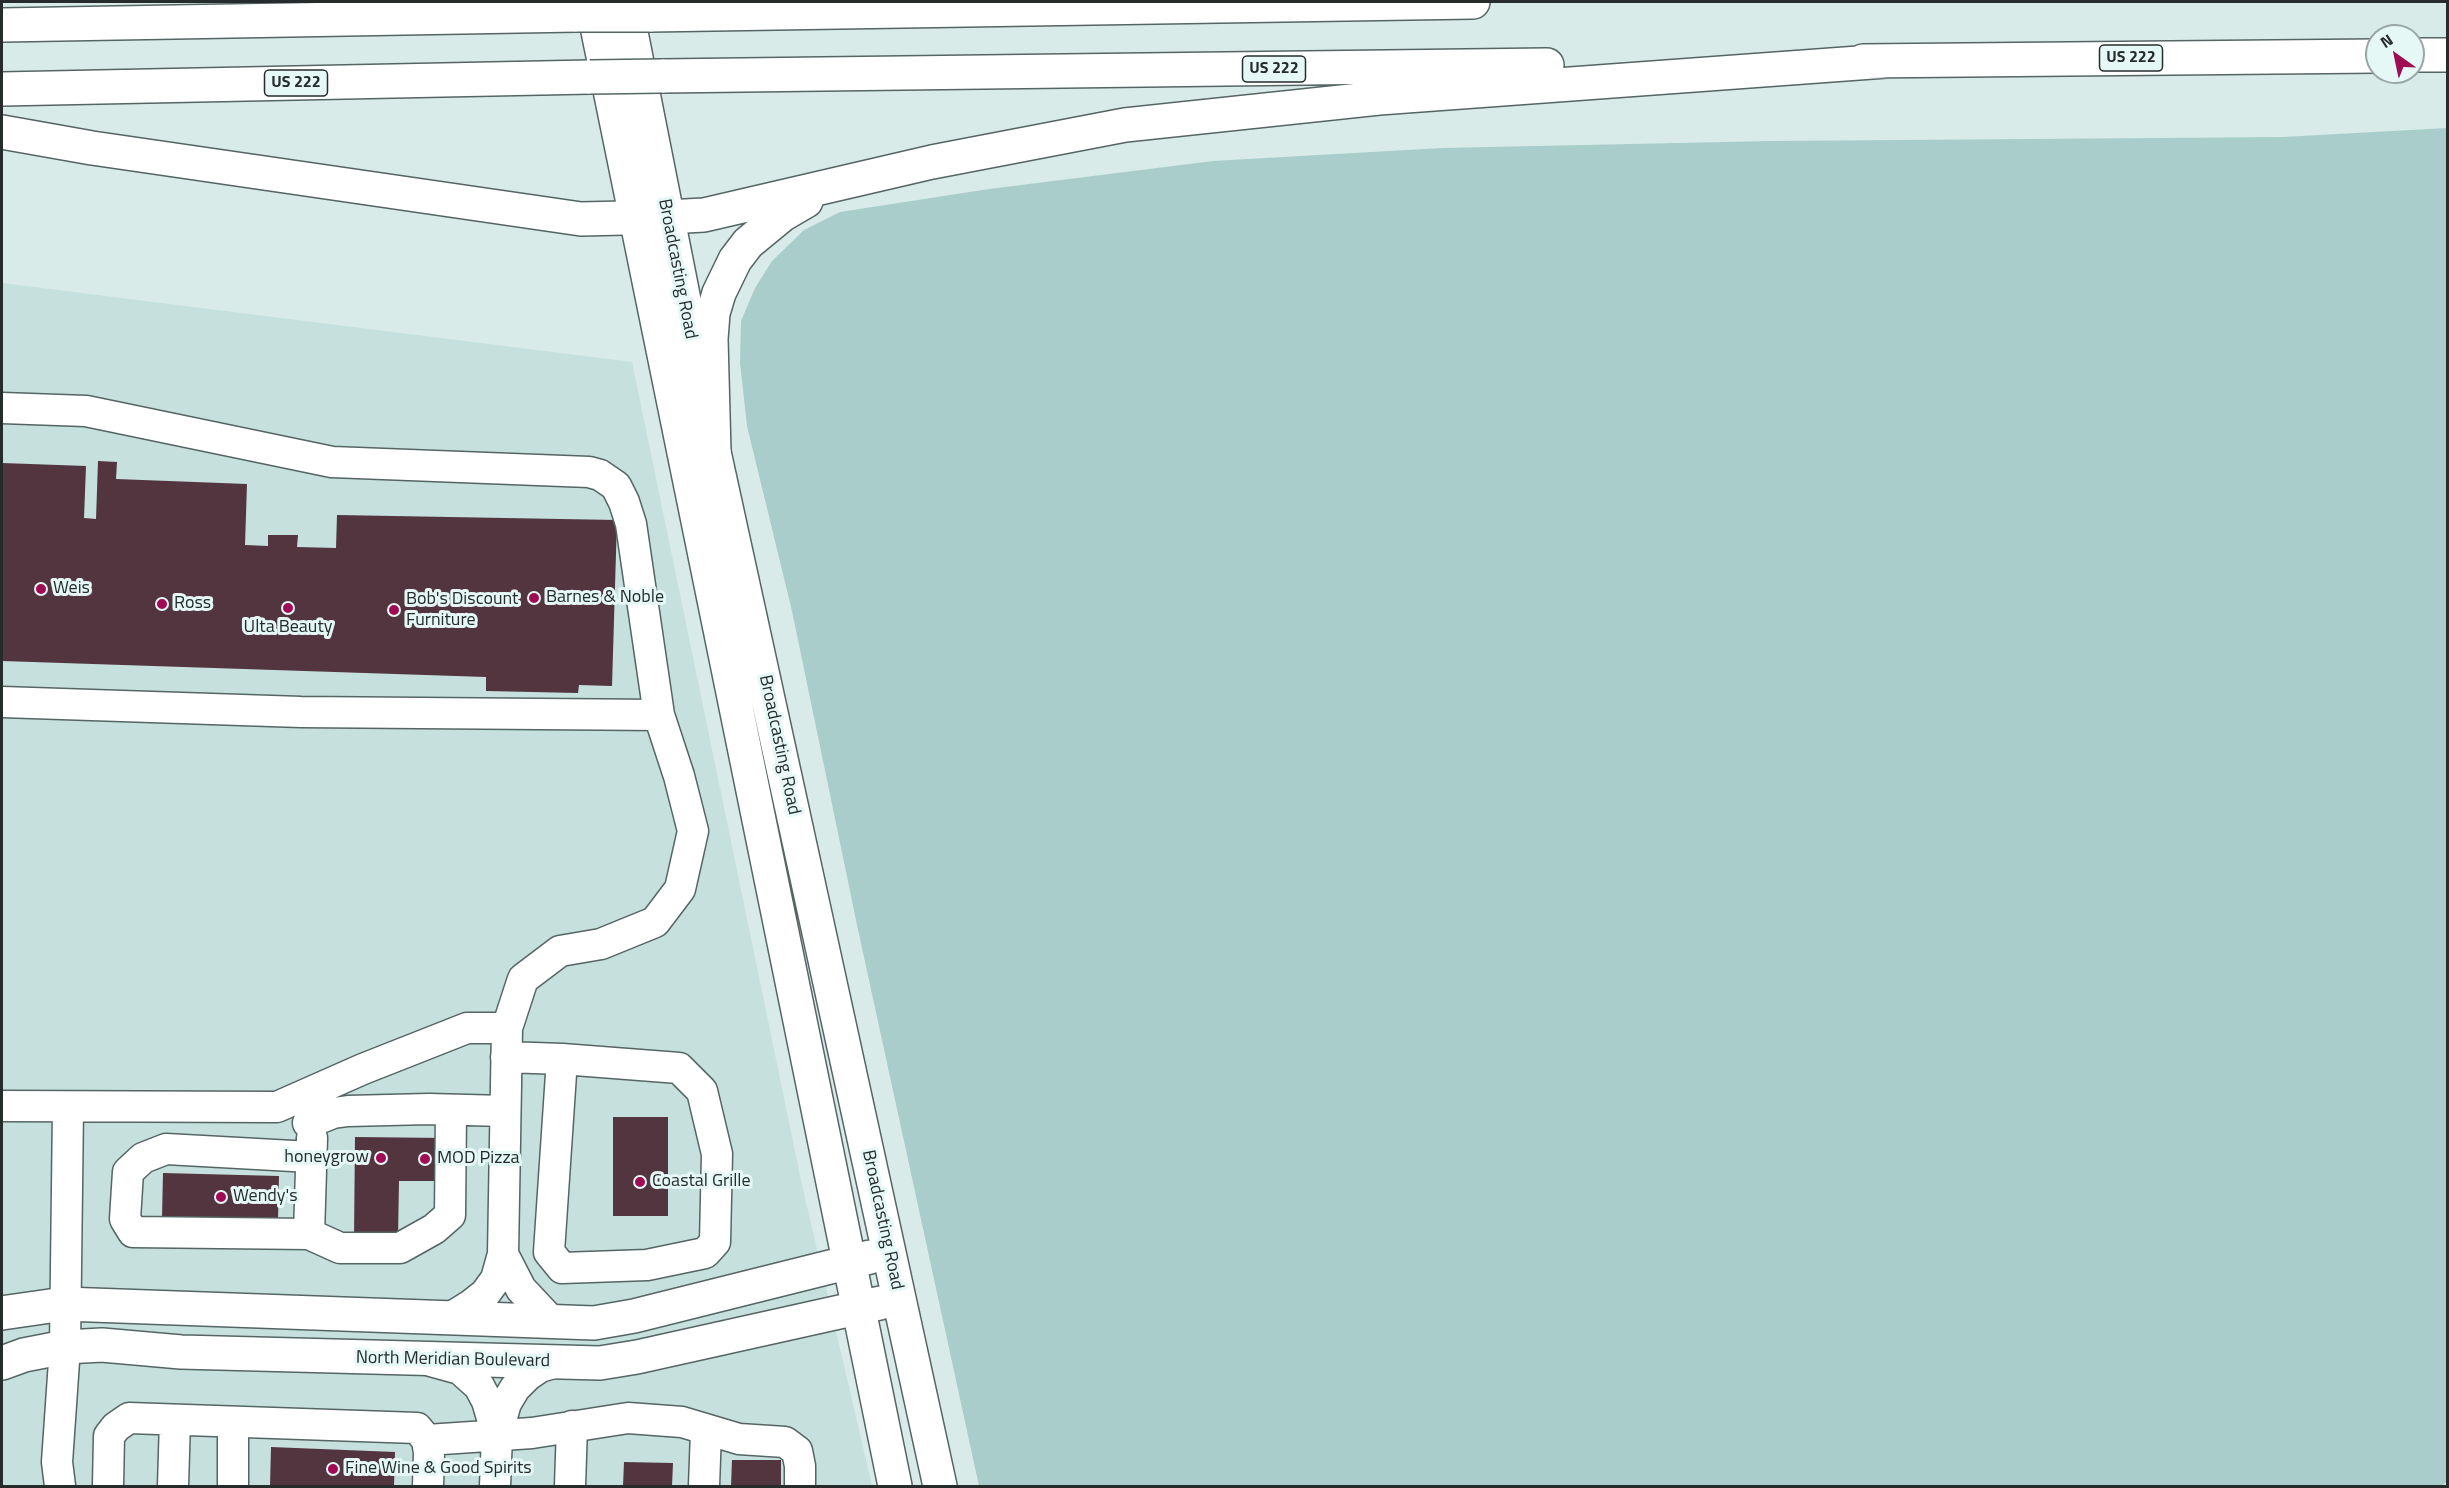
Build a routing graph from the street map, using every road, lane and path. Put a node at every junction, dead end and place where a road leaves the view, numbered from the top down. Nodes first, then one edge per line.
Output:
1 (1473, 2) edge
2 (584, 8) edge
3 (637, 8) edge
4 (2, 25) edge
5 (2425, 55) edge
6 (2448, 55) edge
7 (2365, 56) edge
8 (1886, 61) junction
9 (2, 89) edge
10 (2, 132) edge
11 (839, 184) junction
12 (652, 218) junction
13 (2, 408) edge
14 (714, 452) junction
15 (2, 702) edge
16 (659, 715) junction
17 (507, 1043) junction
18 (562, 1059) junction
19 (2, 1106) edge
20 (68, 1108) junction
21 (451, 1110) junction
22 (505, 1110) junction
23 (310, 1112) junction
24 (311, 1157) junction
25 (317, 1238) junction
26 (889, 1253) junction
27 (504, 1254) junction
28 (849, 1262) junction
29 (899, 1299) junction
30 (64, 1304) junction
31 (859, 1308) junction
32 (2, 1313) edge
33 (450, 1318) junction
34 (551, 1321) junction
35 (65, 1347) junction
36 (424, 1359) junction
37 (557, 1362) junction
38 (2, 1363) edge
39 (174, 1420) junction
40 (232, 1422) junction
41 (572, 1426) junction
42 (706, 1431) junction
43 (497, 1435) junction
44 (427, 1440) junction
45 (60, 1486) edge
46 (108, 1486) edge
47 (173, 1486) edge
48 (233, 1486) edge
49 (428, 1486) edge
50 (495, 1486) edge
51 (570, 1486) edge
52 (704, 1486) edge
53 (800, 1486) edge
54 (896, 1486) edge
55 (940, 1486) edge

1 - 3 main road
2 - 3 main road, bridge
2 - 4 main road
2 - 12 main road, Broadcasting Road
3 - 12 main road, Broadcasting Road
5 - 6 main road
7 - 8 main road, US 222
8 - 9 main road, US 222, bridge
8 - 11 main road
10 - 12 main road
11 - 12 main road
11 - 14 main road
12 - 14 main road, Broadcasting Road
12 - 28 main road, Broadcasting Road
13 - 16 lane
14 - 26 main road, Broadcasting Road
15 - 16 lane
16 - 17 lane
17 - 18 lane
17 - 22 lane
17 - 23 lane
18 - 18 lane
19 - 20 lane
20 - 23 lane
20 - 30 lane
21 - 22 lane
21 - 23 lane
21 - 25 lane
22 - 27 lane
23 - 24 lane
23 - 25 lane
24 - 25 lane
24 - 25 lane
26 - 28 main road
26 - 29 main road, Broadcasting Road
27 - 33 lane
27 - 34 lane
28 - 31 main road, Broadcasting Road
28 - 34 main road
29 - 31 main road, North Meridian Boulevard
29 - 55 main road, Broadcasting Road
30 - 32 main road
30 - 33 main road
30 - 35 lane
31 - 37 main road, North Meridian Boulevard
31 - 54 main road, Broadcasting Road
33 - 34 main road
35 - 36 main road, North Meridian Boulevard
35 - 38 main road, North Meridian Boulevard
35 - 45 lane
36 - 37 main road, North Meridian Boulevard
36 - 43 lane
37 - 43 lane
39 - 40 lane
39 - 46 lane
39 - 47 lane
40 - 44 lane
40 - 48 lane
41 - 42 lane
41 - 43 lane
41 - 51 lane
42 - 52 lane
42 - 53 lane
43 - 44 lane
43 - 50 lane
44 - 49 lane

